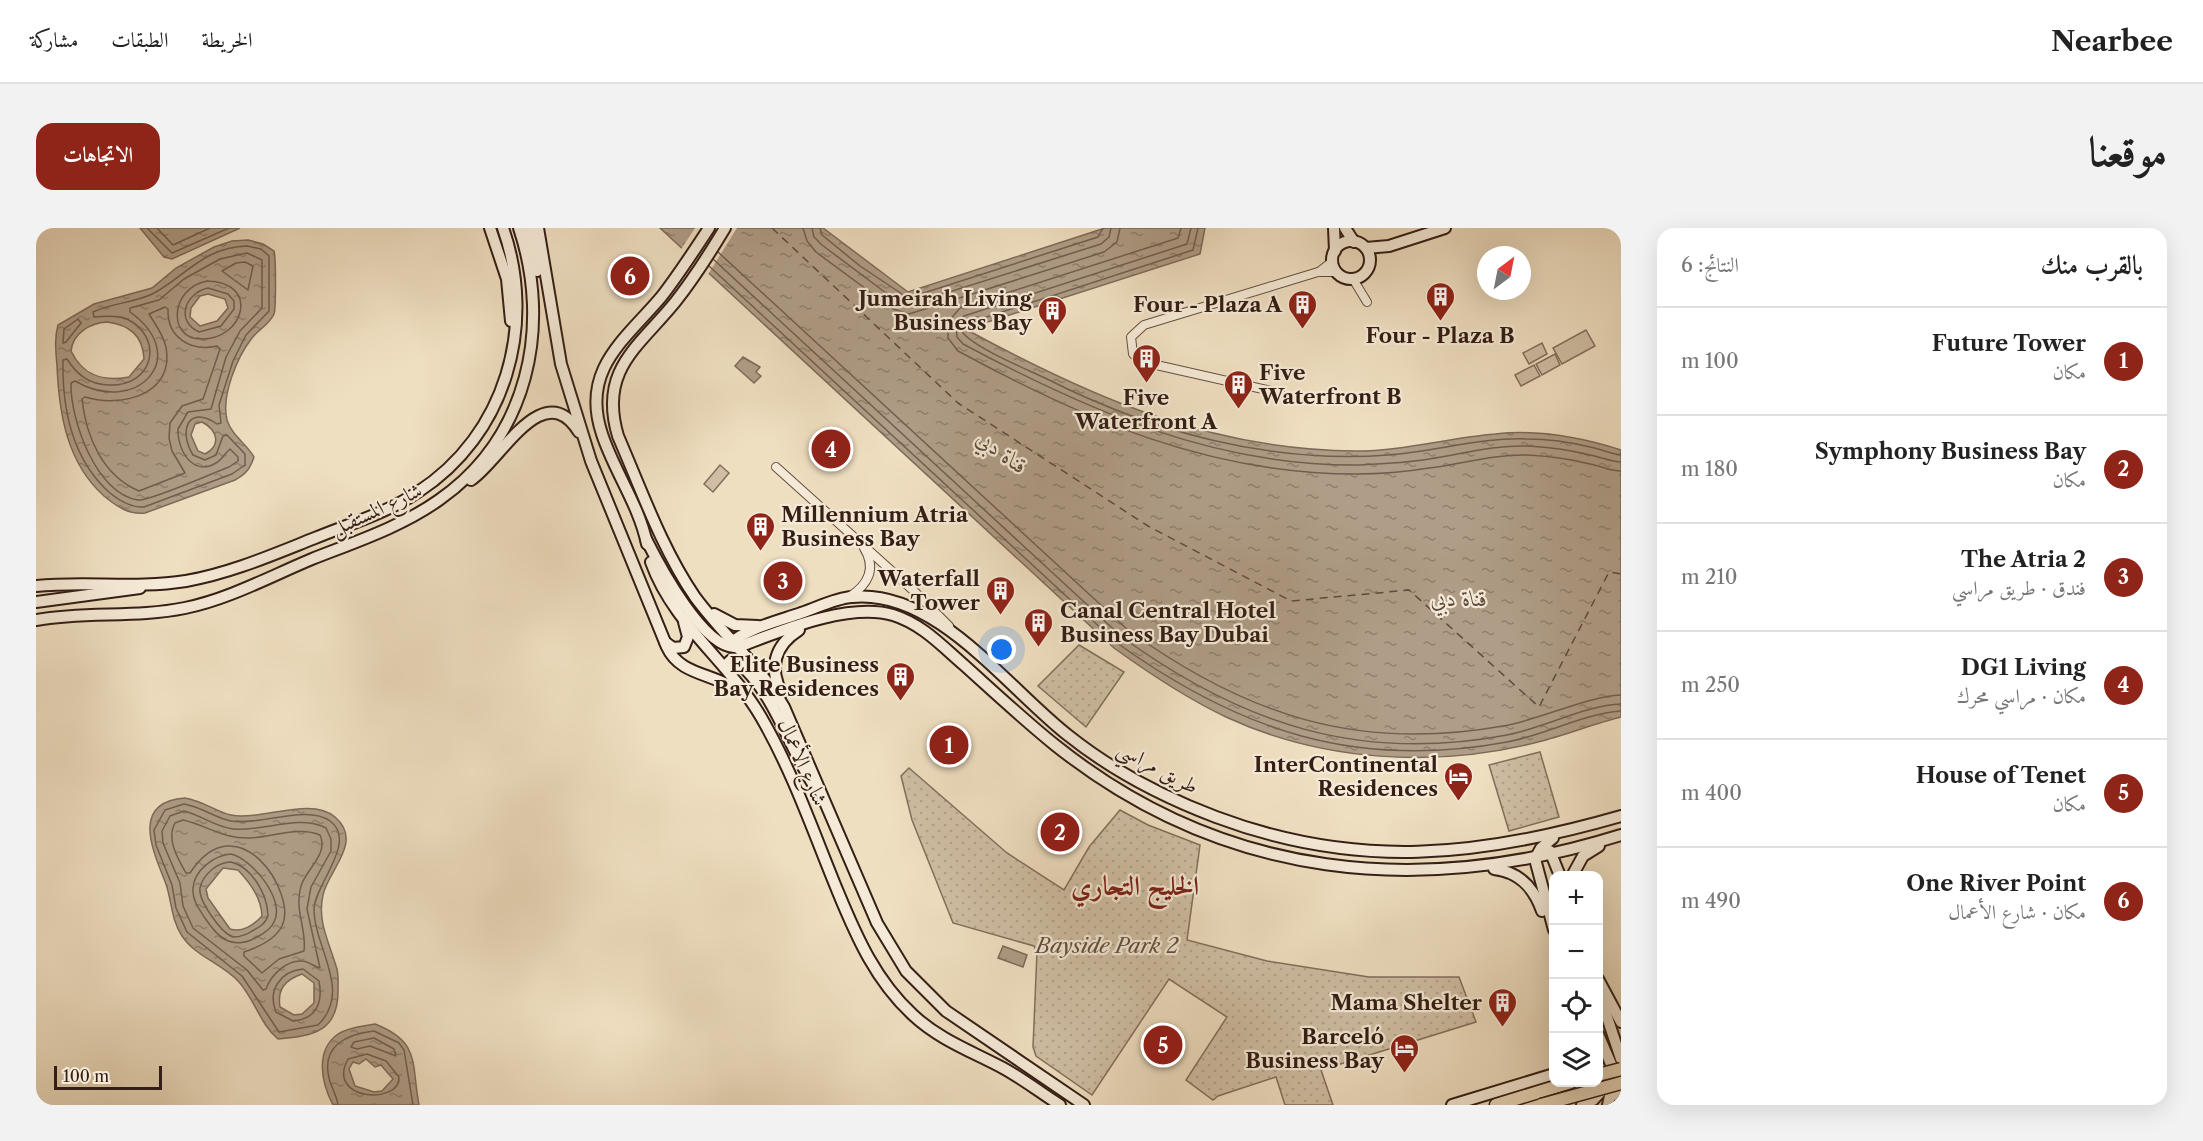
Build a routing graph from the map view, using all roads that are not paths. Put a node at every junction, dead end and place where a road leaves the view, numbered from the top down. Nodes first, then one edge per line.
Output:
1 (490, 228) edge
2 (503, 228) edge
3 (519, 228) edge
4 (529, 228) edge
5 (538, 228) edge
6 (709, 228) edge
7 (725, 228) edge
8 (1334, 228) edge
9 (1345, 228) edge
10 (1445, 228) edge
11 (1354, 242) junction
12 (1368, 254) junction
13 (1335, 261) junction
14 (1357, 277) junction
15 (534, 289) junction
16 (1367, 302) dead end
17 (509, 368) junction
18 (1280, 393) dead end
19 (587, 444) junction
20 (776, 467) dead end
21 (454, 488) junction
22 (646, 539) junction
23 (861, 542) junction
24 (155, 584) junction
25 (36, 586) edge
26 (695, 596) junction
27 (849, 597) junction
28 (36, 602) edge
29 (683, 619) junction
30 (36, 620) edge
31 (809, 623) junction
32 (768, 625) junction
33 (954, 634) junction
34 (665, 641) junction
35 (732, 645) junction
36 (720, 662) junction
37 (1001, 663) dead end
38 (999, 675) junction
39 (732, 677) junction
40 (754, 705) junction
41 (811, 765) junction
42 (827, 804) junction
43 (1621, 816) edge
44 (1565, 833) junction
45 (1617, 836) edge
46 (1530, 840) junction
47 (1515, 844) junction
48 (1543, 845) junction
49 (1570, 850) junction
50 (1552, 855) junction
51 (1535, 859) junction
52 (1516, 862) junction
53 (1482, 867) junction
54 (1558, 871) edge
55 (1575, 871) edge
56 (1549, 925) edge
57 (1553, 925) edge
58 (1603, 987) edge
59 (1603, 1002) edge
60 (1621, 1022) edge
61 (1621, 1057) edge
62 (1603, 1062) edge
63 (1603, 1064) edge
64 (1549, 1069) edge
65 (1549, 1075) edge
66 (1615, 1076) edge
67 (1533, 1080) junction
68 (1557, 1087) edge
69 (1603, 1090) junction
70 (1621, 1101) edge
71 (1060, 1105) edge
72 (1084, 1105) edge
73 (1452, 1105) edge
74 (1496, 1105) edge
75 (1541, 1105) edge
76 (1582, 1105) edge
77 (1608, 1105) edge

1 - 17 street
2 - 17 street, شارع المستقبل
3 - 15 street, شارع المستقبل
4 - 15 street
5 - 19 street
6 - 22 street, شارع الأعمال
7 - 26 street, شارع الأعمال
8 - 13 street
9 - 11 street
10 - 12 street
11 - 12 street
11 - 13 street
12 - 14 street
13 - 14 street
13 - 18 street
14 - 16 street
15 - 21 street, شارع المستقبل
17 - 24 street, شارع المستقبل
19 - 21 street
19 - 34 street
20 - 23 street
21 - 30 street, شارع المستقبل
22 - 29 street, شارع الأعمال
22 - 35 street
23 - 27 street
23 - 33 street
24 - 25 street, شارع المستقبل
24 - 28 street
26 - 32 street
26 - 35 street, شارع الأعمال
27 - 32 street, طريق مراسي
27 - 33 street, طريق مراسي
29 - 34 street
29 - 36 street, شارع الأعمال
31 - 35 street, طريق مراسي
31 - 41 street
31 - 53 street, طريق مراسي
32 - 35 street, طريق مراسي
33 - 38 street, طريق مراسي
34 - 40 street
35 - 36 street
35 - 41 street, شارع الأعمال
36 - 39 street, شارع الأعمال
37 - 38 street
38 - 47 street, طريق مراسي
39 - 40 street, شارع الأعمال
39 - 42 street
40 - 71 street, شارع الأعمال
41 - 42 street, شارع الأعمال
42 - 72 street, شارع الأعمال
43 - 44 street, طريق مراسي
44 - 46 street, طريق مراسي
44 - 48 street
44 - 49 street
45 - 49 street, طريق مراسي
45 - 55 street
46 - 47 street, طريق مراسي
46 - 48 street
47 - 52 street
48 - 50 street
48 - 51 street
49 - 50 street, طريق مراسي
50 - 51 street, طريق مراسي
50 - 54 street
51 - 52 street, طريق مراسي
51 - 57 street
52 - 53 street, طريق مراسي
53 - 56 street
58 - 60 street
59 - 61 street
61 - 62 street
61 - 66 street
63 - 66 street
64 - 67 street
65 - 67 street
66 - 69 street
66 - 70 street
66 - 75 main road, bridge
66 - 77 street
67 - 73 street
68 - 74 main road
69 - 76 street
69 - 77 street
70 - 77 street

